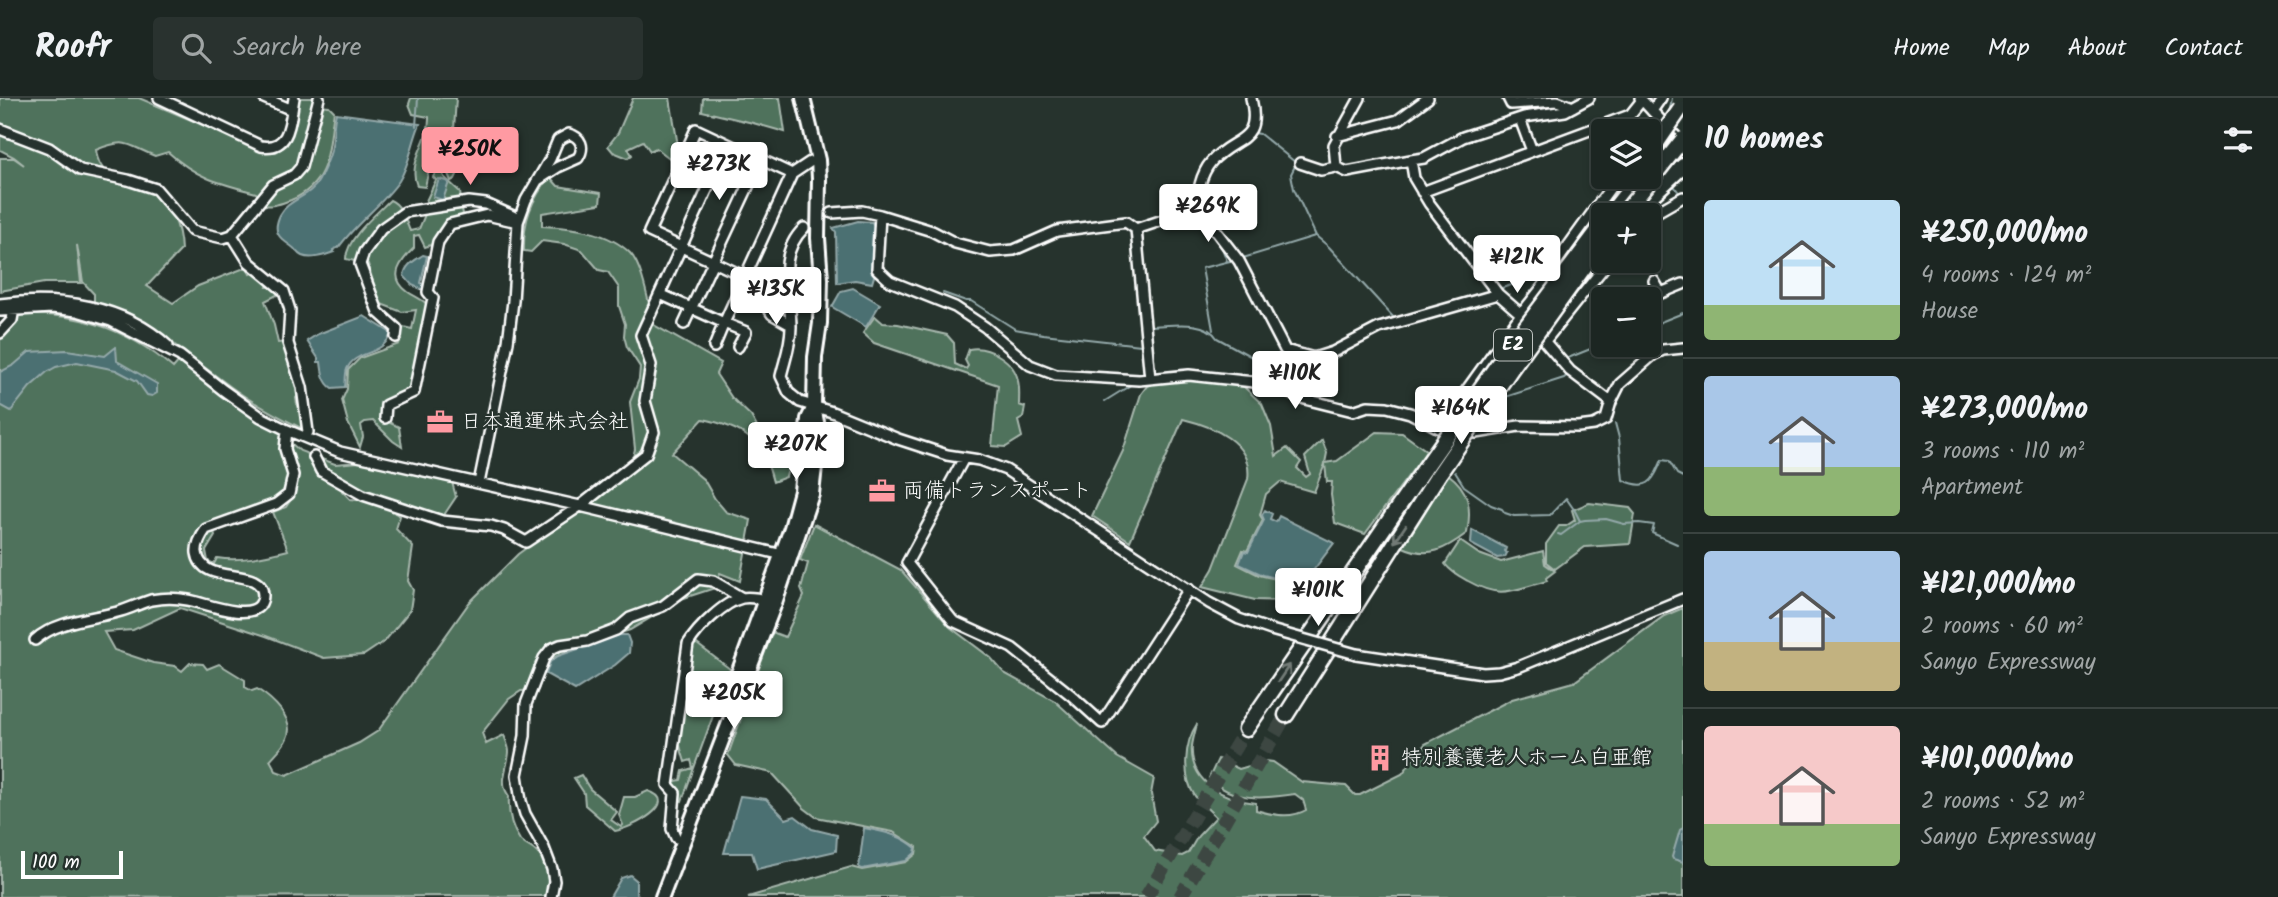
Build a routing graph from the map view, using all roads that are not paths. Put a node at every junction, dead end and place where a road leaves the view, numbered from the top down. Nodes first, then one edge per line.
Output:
1 (159, 98) edge
2 (264, 98) edge
3 (294, 98) edge
4 (319, 98) edge
5 (803, 98) edge
6 (1251, 98) edge
7 (1360, 98) edge
8 (1428, 98) edge
9 (1508, 98) edge
10 (1589, 98) edge
11 (1661, 98) edge
12 (1645, 104) edge
13 (1573, 107) junction
14 (292, 110) junction
15 (1682, 111) edge
16 (1520, 118) junction
17 (1659, 119) edge
18 (1661, 121) edge
19 (0, 128) edge
20 (1337, 136) junction
21 (1661, 139) edge
22 (1683, 142) edge
23 (729, 144) junction
24 (1661, 144) edge
25 (1532, 151) junction
26 (761, 159) junction
27 (818, 160) junction
28 (1411, 160) junction
29 (1300, 163) dead end
30 (1683, 166) edge
31 (1336, 167) junction
32 (792, 174) junction
33 (538, 180) junction
34 (1609, 189) edge
35 (1630, 189) edge
36 (1422, 192) junction
37 (1683, 197) edge
38 (1618, 203) edge
39 (1633, 203) edge
40 (1644, 203) edge
41 (1196, 209) junction
42 (1661, 210) edge
43 (832, 213) tunnel mouth
44 (880, 215) junction
45 (519, 220) junction
46 (804, 228) tunnel mouth
47 (1136, 229) junction
48 (232, 235) junction
49 (682, 247) junction
50 (1591, 254) edge
51 (1591, 258) edge
52 (714, 262) junction
53 (1599, 273) edge
54 (746, 277) junction
55 (1654, 281) dead end
56 (1683, 284) edge
57 (660, 294) junction
58 (1499, 294) junction
59 (0, 304) edge
60 (691, 308) junction
61 (14, 309) junction
62 (0, 311) edge
63 (1521, 314) junction
64 (724, 323) junction
65 (684, 324) dead end
66 (791, 325) junction
67 (0, 333) edge
68 (396, 337) dead end
69 (1545, 341) junction
70 (714, 346) dead end
71 (738, 347) dead end
72 (1683, 348) edge
73 (180, 356) junction
74 (1150, 379) junction
75 (1611, 402) junction
76 (814, 407) junction
77 (385, 418) dead end
78 (1441, 429) junction
79 (287, 430) junction
80 (308, 432) dead end
81 (314, 457) dead end
82 (964, 458) junction
83 (479, 483) junction
84 (580, 506) junction
85 (786, 555) junction
86 (1189, 589) junction
87 (742, 598) junction
88 (1683, 599) edge
89 (770, 601) junction
90 (36, 640) dead end
91 (1286, 715) tunnel mouth
92 (1246, 729) tunnel mouth
93 (676, 838) junction
94 (551, 897) edge
95 (654, 897) edge
96 (662, 897) edge

1 - 14 street
2 - 14 street
3 - 14 street
4 - 48 street
5 - 27 main road
6 - 41 street
7 - 20 street
8 - 20 street
9 - 13 street
10 - 13 street
11 - 12 street
12 - 17 street
12 - 25 street
13 - 16 street
15 - 21 highway, bridge
15 - 24 highway
16 - 25 street
16 - 28 street
18 - 22 street
19 - 48 street
20 - 31 street
22 - 39 highway, bridge
23 - 26 street
23 - 49 street
23 - 49 street
25 - 36 street
26 - 32 street
26 - 52 street
27 - 32 street
27 - 76 main road
28 - 31 street
28 - 36 street
29 - 31 street
30 - 40 highway
32 - 54 street
33 - 33 street
33 - 45 street
34 - 63 street
35 - 38 highway
36 - 58 street
37 - 42 street
41 - 47 street
41 - 58 street
43 - 44 street
44 - 47 street
44 - 74 street
45 - 68 street
45 - 77 street
45 - 83 street
46 - 66 street
47 - 74 street
48 - 80 street
49 - 52 street
49 - 57 street
92 -> 50 highway, E2, bridge
51 -> 91 highway, E2, bridge
52 - 54 street
52 - 60 street
53 - 69 street
54 - 64 street
54 - 66 street
55 - 56 street
57 - 60 street
57 - 84 street
58 - 63 street
59 - 73 street
60 - 64 street
60 - 65 street
61 - 62 street
61 - 67 street
61 - 73 street
63 - 69 street
63 - 78 street
64 - 70 street
64 - 71 street
66 - 76 street
69 - 75 street
72 - 75 street
73 - 79 street
74 - 78 street
75 - 78 street
76 - 82 street
76 - 85 main road
79 - 83 street
79 - 90 street
81 - 84 street
82 - 86 street
82 - 86 street
83 - 84 street
84 - 85 street
85 - 89 main road
86 - 88 street, bridge
87 - 89 street
87 - 93 street
87 - 94 street
89 - 93 main road
89 - 96 main road
93 - 95 main road

